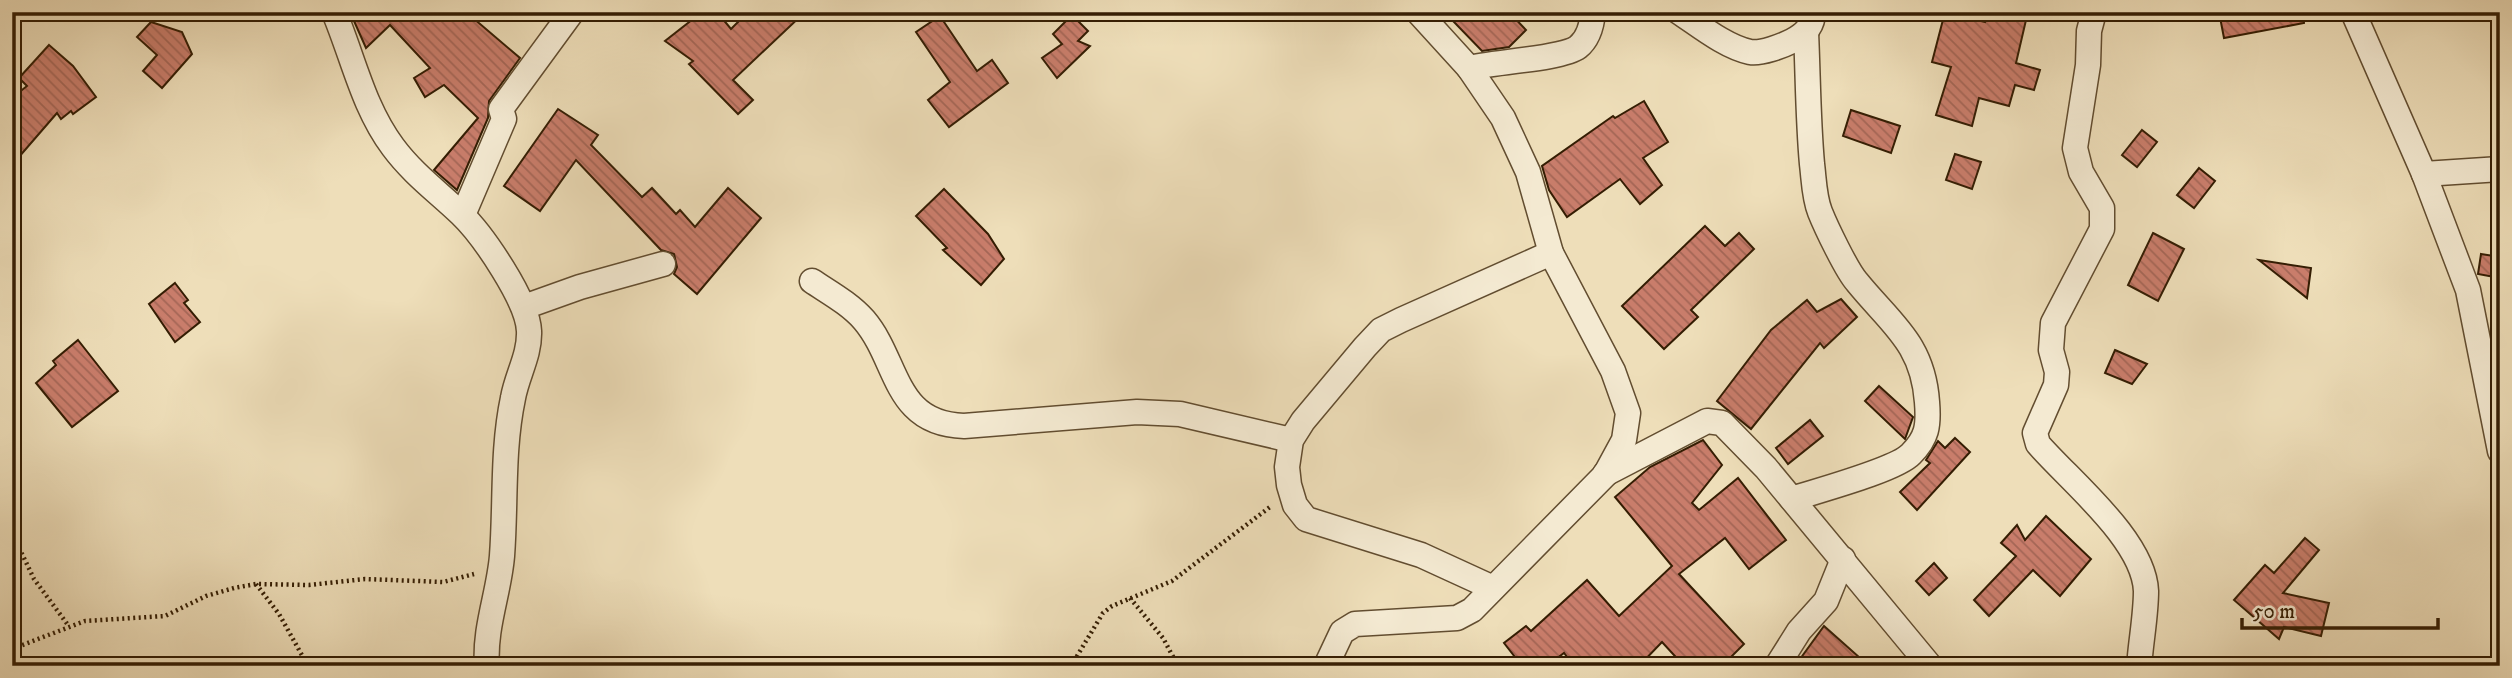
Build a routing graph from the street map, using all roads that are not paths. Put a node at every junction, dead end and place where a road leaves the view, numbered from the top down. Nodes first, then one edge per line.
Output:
1 (334, 12) edge
2 (572, 12) edge
3 (1419, 12) edge
4 (1593, 12) edge
5 (1679, 12) edge
6 (2094, 12) edge
7 (2353, 12) edge
8 (1810, 22) edge
9 (1469, 68) junction
10 (2500, 169) edge
11 (2424, 174) junction
12 (463, 215) junction
13 (1551, 253) junction
14 (663, 264) dead end
15 (812, 281) dead end
16 (524, 307) junction
17 (2498, 417) edge
18 (1291, 440) junction
19 (2500, 451) edge
20 (1605, 475) junction
21 (1792, 499) junction
22 (1843, 559) junction
23 (1493, 588) junction
24 (2140, 656) dead end
25 (487, 666) edge
26 (1326, 666) edge
27 (1777, 666) edge
28 (1930, 666) edge

1 - 12 street
2 - 12 street
3 - 9 street
4 - 9 street
5 - 8 street
6 - 24 street
7 - 11 street
8 - 21 street
9 - 13 street
10 - 11 street
11 - 17 street
12 - 16 street
13 - 18 street
13 - 20 street
14 - 16 street
15 - 18 street
16 - 25 street
17 - 19 street
18 - 23 street
20 - 21 street
20 - 23 street
21 - 22 street
22 - 27 street
22 - 28 street
23 - 26 street

